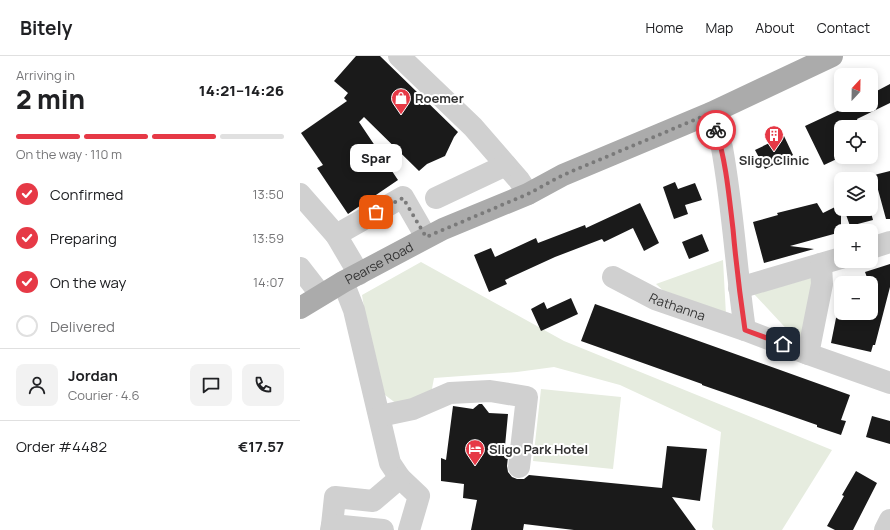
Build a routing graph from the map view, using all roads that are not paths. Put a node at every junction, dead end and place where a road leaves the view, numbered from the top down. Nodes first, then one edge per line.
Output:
1 (399, 56) edge
2 (832, 56) edge
3 (711, 113) junction
4 (506, 165) junction
5 (300, 194) edge
6 (528, 194) junction
7 (436, 198) dead end
8 (336, 235) junction
9 (426, 237) junction
10 (890, 242) edge
11 (878, 246) edge
12 (831, 261) edge
13 (300, 268) edge
14 (612, 277) dead end
15 (351, 278) junction
16 (739, 288) junction
17 (321, 295) junction
18 (300, 308) edge
19 (745, 330) junction
20 (808, 354) junction
21 (883, 381) edge
22 (380, 416) junction
23 (519, 467) dead end
24 (400, 478) junction
25 (890, 520) edge
26 (332, 527) edge
27 (383, 530) edge
28 (409, 530) edge
29 (885, 530) edge

1 - 4 street
2 - 3 main road, Pearse Road
3 - 6 main road, Pearse Road
3 - 16 street
4 - 6 street
4 - 7 street
5 - 8 street
6 - 9 main road, Pearse Road
8 - 9 street
8 - 15 street
9 - 15 main road, Pearse Road
10 - 11 street
12 - 16 street
12 - 20 street
13 - 17 street
14 - 19 street, Rathanna
15 - 17 main road, Pearse Road
15 - 22 street
16 - 19 street
17 - 18 main road, Pearse Road
19 - 20 street, Rathanna
20 - 21 street, Rathanna
22 - 23 street
22 - 24 street
24 - 26 street
24 - 28 street
25 - 29 street
26 - 27 street

